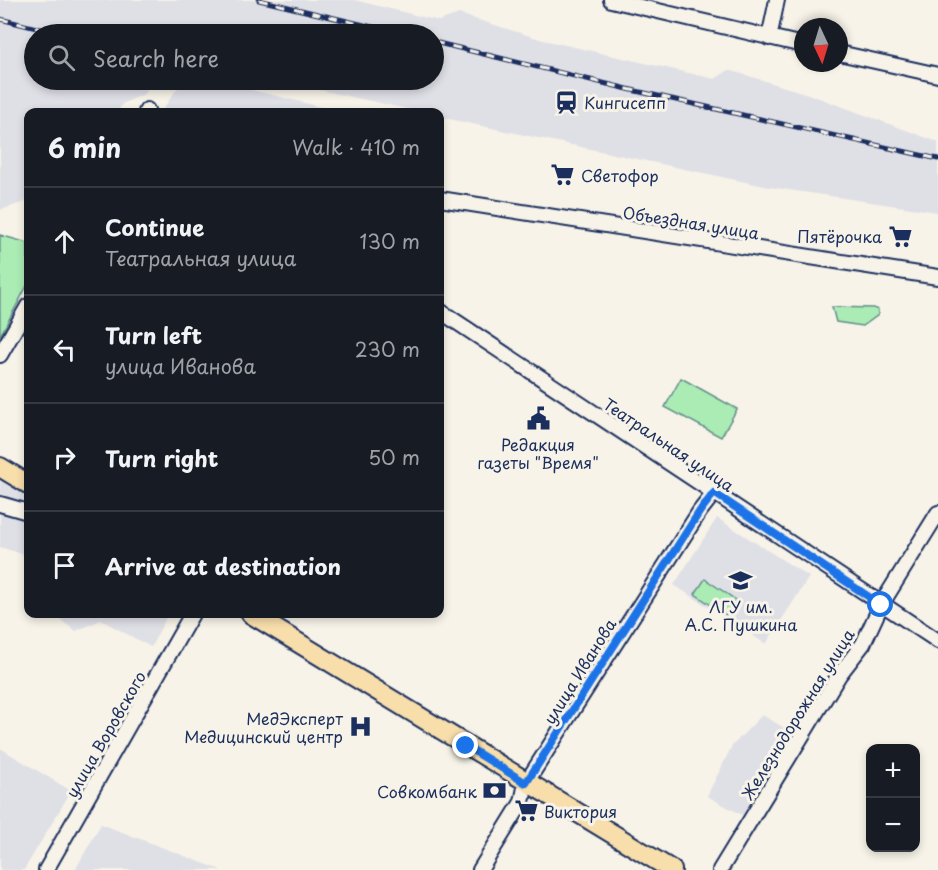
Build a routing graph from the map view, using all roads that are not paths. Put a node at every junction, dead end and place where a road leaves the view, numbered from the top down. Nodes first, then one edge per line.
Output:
1 (611, 0) edge
2 (777, 0) edge
3 (769, 38) junction
4 (794, 43) edge
5 (848, 55) edge
6 (938, 75) edge
7 (444, 200) edge
8 (938, 277) edge
9 (24, 313) edge
10 (444, 314) edge
11 (0, 354) edge
12 (0, 465) edge
13 (24, 480) edge
14 (714, 493) junction
15 (0, 504) edge
16 (24, 511) edge
17 (938, 513) edge
18 (881, 605) junction
19 (190, 618) edge
20 (249, 618) edge
21 (257, 618) edge
22 (938, 641) edge
23 (525, 786) junction
24 (46, 870) edge
25 (480, 870) edge
26 (661, 870) edge
27 (672, 870) edge
28 (720, 870) edge

1 - 3 street
2 - 3 street
3 - 4 street
5 - 6 street
7 - 8 street, Объездная улица
9 - 11 street
10 - 14 street, Театральная улица
12 - 13 main road
14 - 18 street, Театральная улица
14 - 23 street, улица Иванова
15 - 16 street
17 - 18 street, Железнодорожная улица
18 - 22 street, Театральная улица
18 - 28 street, Железнодорожная улица
19 - 24 street, улица Воровского
20 - 23 main road
21 - 23 main road
23 - 25 street, улица Иванова
23 - 26 main road
23 - 27 main road

